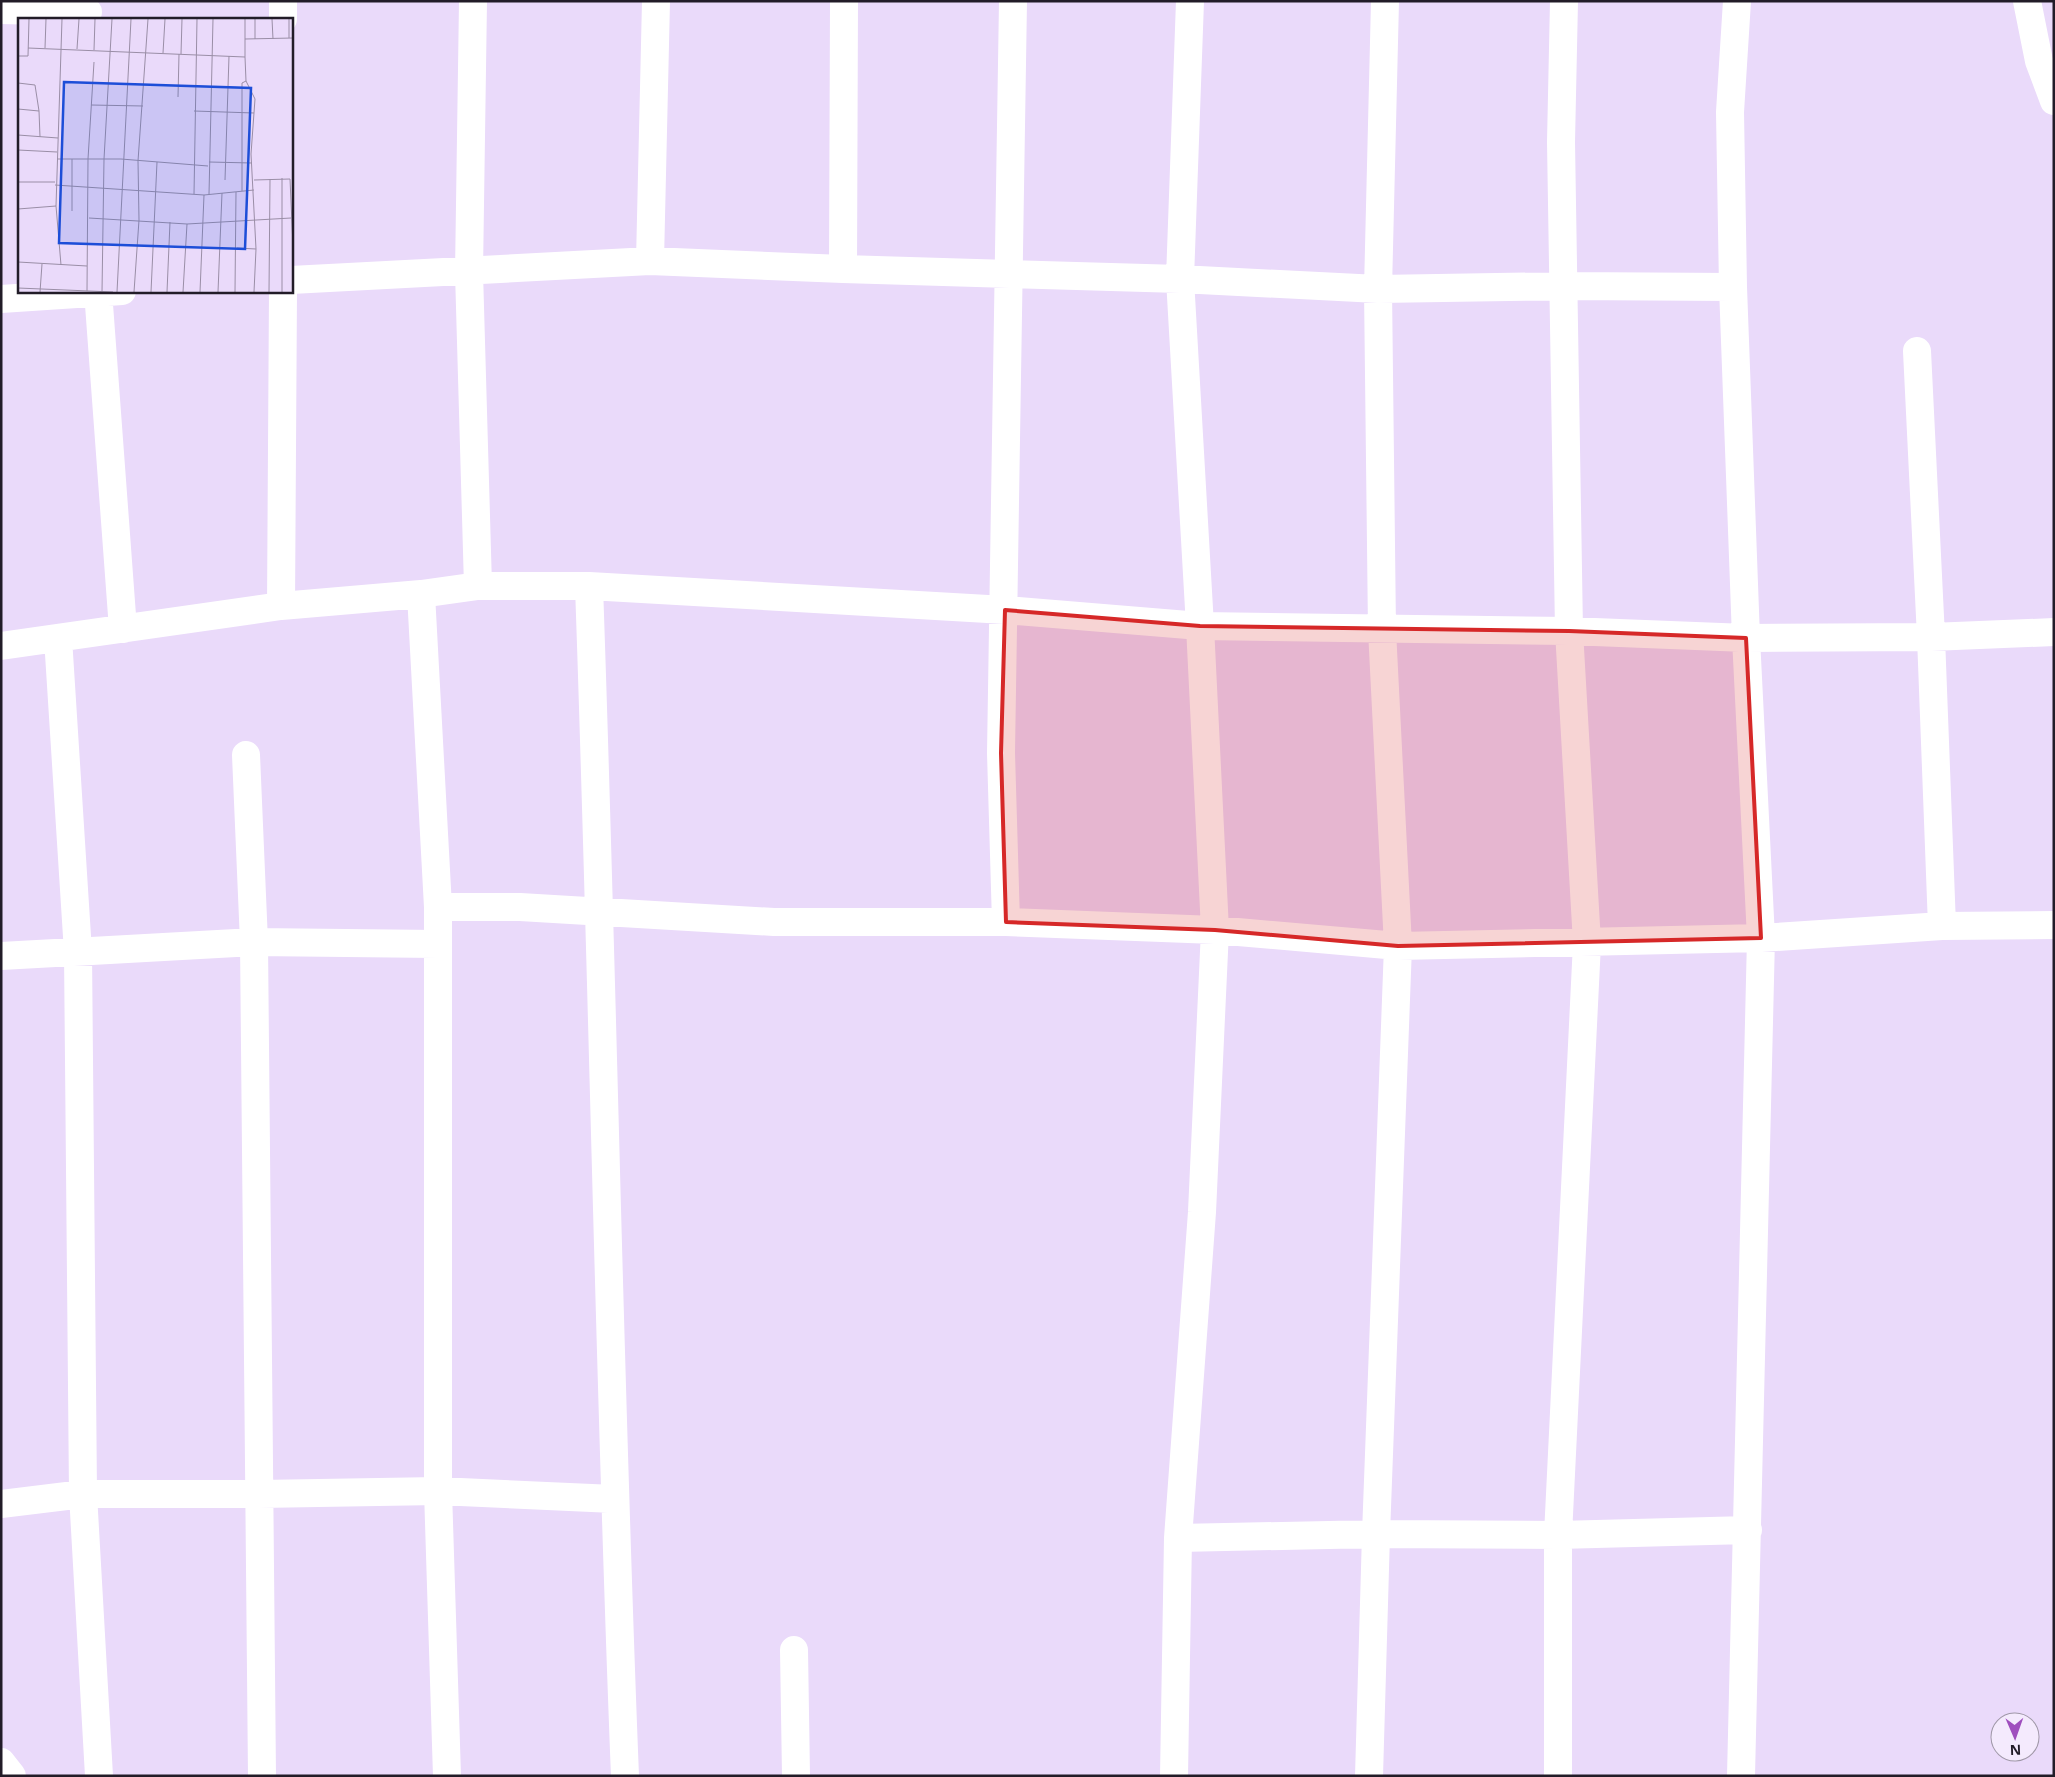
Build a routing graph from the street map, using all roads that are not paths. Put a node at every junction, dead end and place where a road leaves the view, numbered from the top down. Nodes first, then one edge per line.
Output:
1 (283, 1) edge
2 (473, 1) edge
3 (656, 1) edge
4 (844, 1) edge
5 (1013, 1) edge
6 (1190, 1) edge
7 (1385, 1) edge
8 (1564, 1) edge
9 (1737, 1) edge
10 (2026, 1) edge
11 (1, 10) edge
12 (88, 11) edge
13 (283, 18) edge
14 (2054, 101) edge
15 (650, 261) junction
16 (843, 270) junction
17 (469, 272) junction
18 (1008, 274) junction
19 (1180, 278) junction
20 (292, 280) edge
21 (1565, 286) junction
22 (1733, 287) junction
23 (1378, 289) junction
24 (106, 292) edge
25 (283, 292) edge
26 (1, 299) edge
27 (1917, 351) dead end
28 (478, 586) junction
29 (589, 586) junction
30 (421, 594) junction
31 (281, 606) junction
32 (1005, 610) junction
33 (1200, 626) junction
34 (123, 629) junction
35 (1382, 630) junction
36 (1569, 631) junction
37 (2054, 632) edge
38 (1931, 636) junction
39 (58, 638) junction
40 (1746, 638) junction
41 (1, 646) edge
42 (246, 755) dead end
43 (438, 906) junction
44 (600, 913) junction
45 (1006, 922) junction
46 (2054, 925) edge
47 (1942, 926) junction
48 (1215, 930) junction
49 (1761, 938) junction
50 (254, 942) junction
51 (1586, 943) junction
52 (438, 944) junction
53 (1398, 946) junction
54 (78, 952) junction
55 (1, 956) edge
56 (438, 1490) junction
57 (83, 1494) junction
58 (259, 1494) junction
59 (614, 1498) junction
60 (1, 1504) edge
61 (1748, 1530) junction
62 (1376, 1534) junction
63 (1558, 1535) junction
64 (1178, 1538) junction
65 (794, 1650) dead end
66 (1, 1762) edge
67 (12, 1776) edge
68 (99, 1776) edge
69 (262, 1776) edge
70 (447, 1776) edge
71 (625, 1776) edge
72 (796, 1776) edge
73 (1174, 1776) edge
74 (1369, 1776) edge
75 (1558, 1776) edge
76 (1741, 1776) edge

1 - 13 street
2 - 17 street
3 - 15 street
4 - 16 street
5 - 18 street
6 - 19 street
7 - 23 street
8 - 21 street
9 - 22 street
10 - 14 street
11 - 12 street
15 - 16 street
15 - 17 street
16 - 18 street
17 - 20 street
17 - 28 street
18 - 19 street
18 - 32 street
19 - 23 street
19 - 33 street
21 - 22 street
21 - 23 street
21 - 36 street
22 - 40 street
23 - 35 street
24 - 26 street
24 - 34 street
25 - 31 street
27 - 38 street
28 - 29 street
28 - 30 street
29 - 32 street
29 - 44 street
30 - 31 street
30 - 43 street
31 - 34 street
32 - 33 street
32 - 45 street
33 - 35 street
33 - 48 street
34 - 39 street
35 - 36 street
35 - 53 street
36 - 40 street
36 - 51 street
37 - 38 street
38 - 40 street
38 - 47 street
39 - 41 street
39 - 54 street
40 - 49 street
42 - 50 street
43 - 44 street
43 - 52 street
44 - 45 street
44 - 59 street
45 - 48 street
46 - 47 street
47 - 49 street
48 - 53 street
48 - 64 street
49 - 51 street
49 - 61 street
50 - 52 street
50 - 54 street
50 - 58 street
51 - 53 street
51 - 63 street
52 - 56 street
53 - 62 street
54 - 55 street
54 - 57 street
56 - 58 street
56 - 59 street
56 - 70 street
57 - 58 street
57 - 60 street
57 - 68 street
58 - 69 street
59 - 71 street
61 - 63 street
61 - 76 street
62 - 63 street
62 - 64 street
62 - 74 street
63 - 75 street
64 - 73 street
65 - 72 street
66 - 67 street

